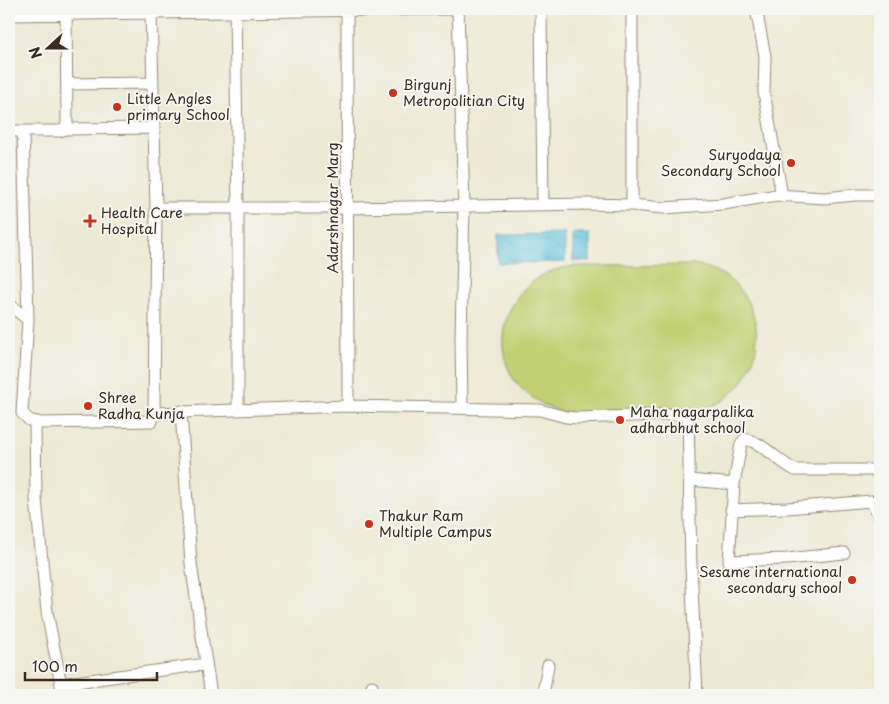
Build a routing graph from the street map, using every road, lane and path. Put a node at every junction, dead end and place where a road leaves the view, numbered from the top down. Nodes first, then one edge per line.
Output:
1 (347, 9) edge
2 (450, 9) edge
3 (458, 9) edge
4 (541, 9) edge
5 (632, 9) edge
6 (756, 9) edge
7 (151, 10) edge
8 (235, 10) edge
9 (66, 11) edge
10 (9, 15) edge
11 (152, 83) junction
12 (67, 84) junction
13 (153, 128) junction
14 (66, 129) junction
15 (9, 131) edge
16 (23, 132) junction
17 (880, 195) edge
18 (782, 196) junction
19 (543, 205) junction
20 (632, 205) junction
21 (464, 206) junction
22 (156, 208) junction
23 (348, 208) junction
24 (238, 209) junction
25 (9, 304) edge
26 (28, 320) junction
27 (348, 406) junction
28 (462, 408) junction
29 (238, 409) junction
30 (182, 411) junction
31 (154, 413) junction
32 (34, 422) junction
33 (880, 470) edge
34 (689, 480) junction
35 (734, 484) junction
36 (731, 510) junction
37 (880, 518) edge
38 (844, 553) dead end
39 (206, 664) junction
40 (548, 665) dead end
41 (62, 690) edge
42 (211, 695) edge
43 (543, 695) edge
44 (698, 695) edge

1 - 2 street
1 - 8 street
1 - 23 street, Adarshnagar Marg
3 - 21 street
4 - 19 street
5 - 20 street
6 - 18 street
7 - 8 street
7 - 9 street
7 - 11 street
8 - 24 street
9 - 10 street
9 - 12 street
11 - 12 street
11 - 13 street
12 - 14 street
13 - 14 street
13 - 22 street
14 - 16 street
15 - 16 street
16 - 26 street
17 - 18 street
18 - 20 street
19 - 20 street
19 - 21 street
21 - 23 street
21 - 28 street
22 - 24 street
22 - 31 street
23 - 24 street
23 - 27 street, Adarshnagar Marg
24 - 29 street
25 - 26 street
26 - 32 street
27 - 28 street
27 - 29 street
28 - 34 street
29 - 30 street
30 - 31 street
30 - 39 street
31 - 32 street
32 - 41 street
33 - 35 street
34 - 35 street
34 - 44 street
35 - 36 street
36 - 37 street
36 - 38 street
39 - 41 street
39 - 42 street
40 - 43 street

